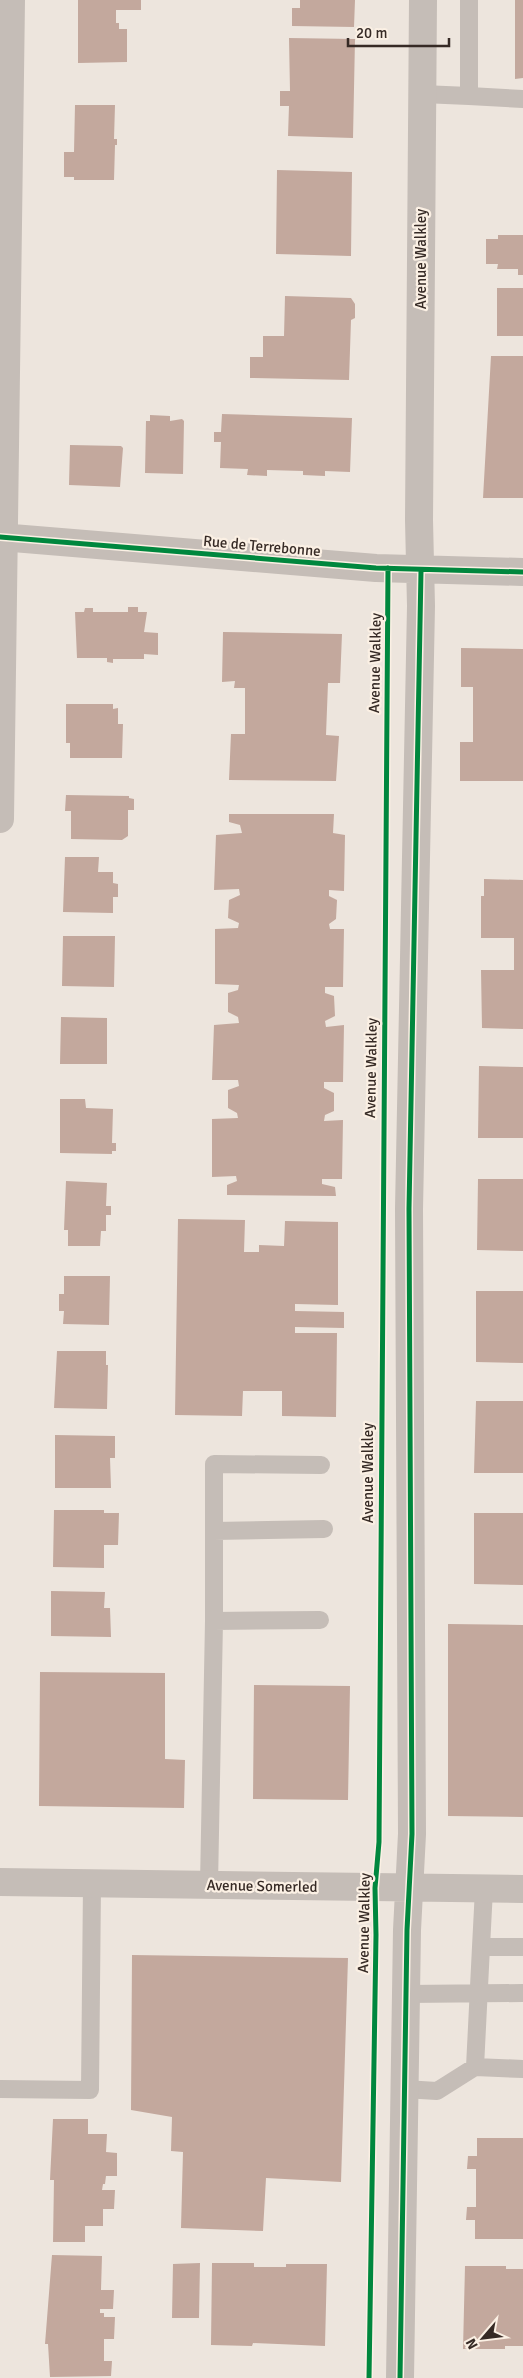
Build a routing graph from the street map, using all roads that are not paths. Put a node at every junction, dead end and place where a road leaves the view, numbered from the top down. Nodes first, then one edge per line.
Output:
1 (11, 0) edge
2 (423, 0) edge
3 (469, 0) edge
4 (422, 94) junction
5 (469, 96) junction
6 (523, 99) edge
7 (5, 186) edge
8 (2, 538) edge
9 (421, 570) junction
10 (523, 572) edge
11 (0, 820) edge
12 (321, 1465) dead end
13 (324, 1529) dead end
14 (214, 1531) junction
15 (320, 1620) dead end
16 (214, 1621) junction
17 (0, 1882) edge
18 (92, 1884) junction
19 (208, 1885) junction
20 (410, 1888) junction
21 (484, 1889) junction
22 (523, 1889) edge
23 (481, 1947) junction
24 (523, 1947) edge
25 (479, 1993) junction
26 (523, 1993) edge
27 (406, 1994) junction
28 (475, 2067) junction
29 (523, 2069) edge
30 (0, 2089) edge
31 (404, 2089) junction
32 (400, 2378) edge

1 - 7 street
2 - 4 street, Avenue Walkley
3 - 5 lane
4 - 5 lane
4 - 9 street, Avenue Walkley
5 - 6 lane
7 - 8 street
8 - 9 street, Rue de Terrebonne
8 - 11 street
9 - 10 street, Rue de Terrebonne
9 - 20 street, Avenue Walkley
12 - 14 lane
13 - 14 lane
14 - 16 lane
15 - 16 lane
16 - 19 lane
17 - 18 street, Avenue Somerled
18 - 19 street, Avenue Somerled
18 - 30 lane
19 - 20 street, Avenue Somerled
20 - 21 street, Avenue Somerled
20 - 27 street, Avenue Walkley
21 - 22 street, Avenue Somerled
21 - 23 lane
23 - 24 lane
23 - 25 lane
25 - 26 lane
25 - 27 lane
25 - 28 lane
27 - 31 street, Avenue Walkley
28 - 29 lane
28 - 31 lane
31 - 32 street, Avenue Walkley

